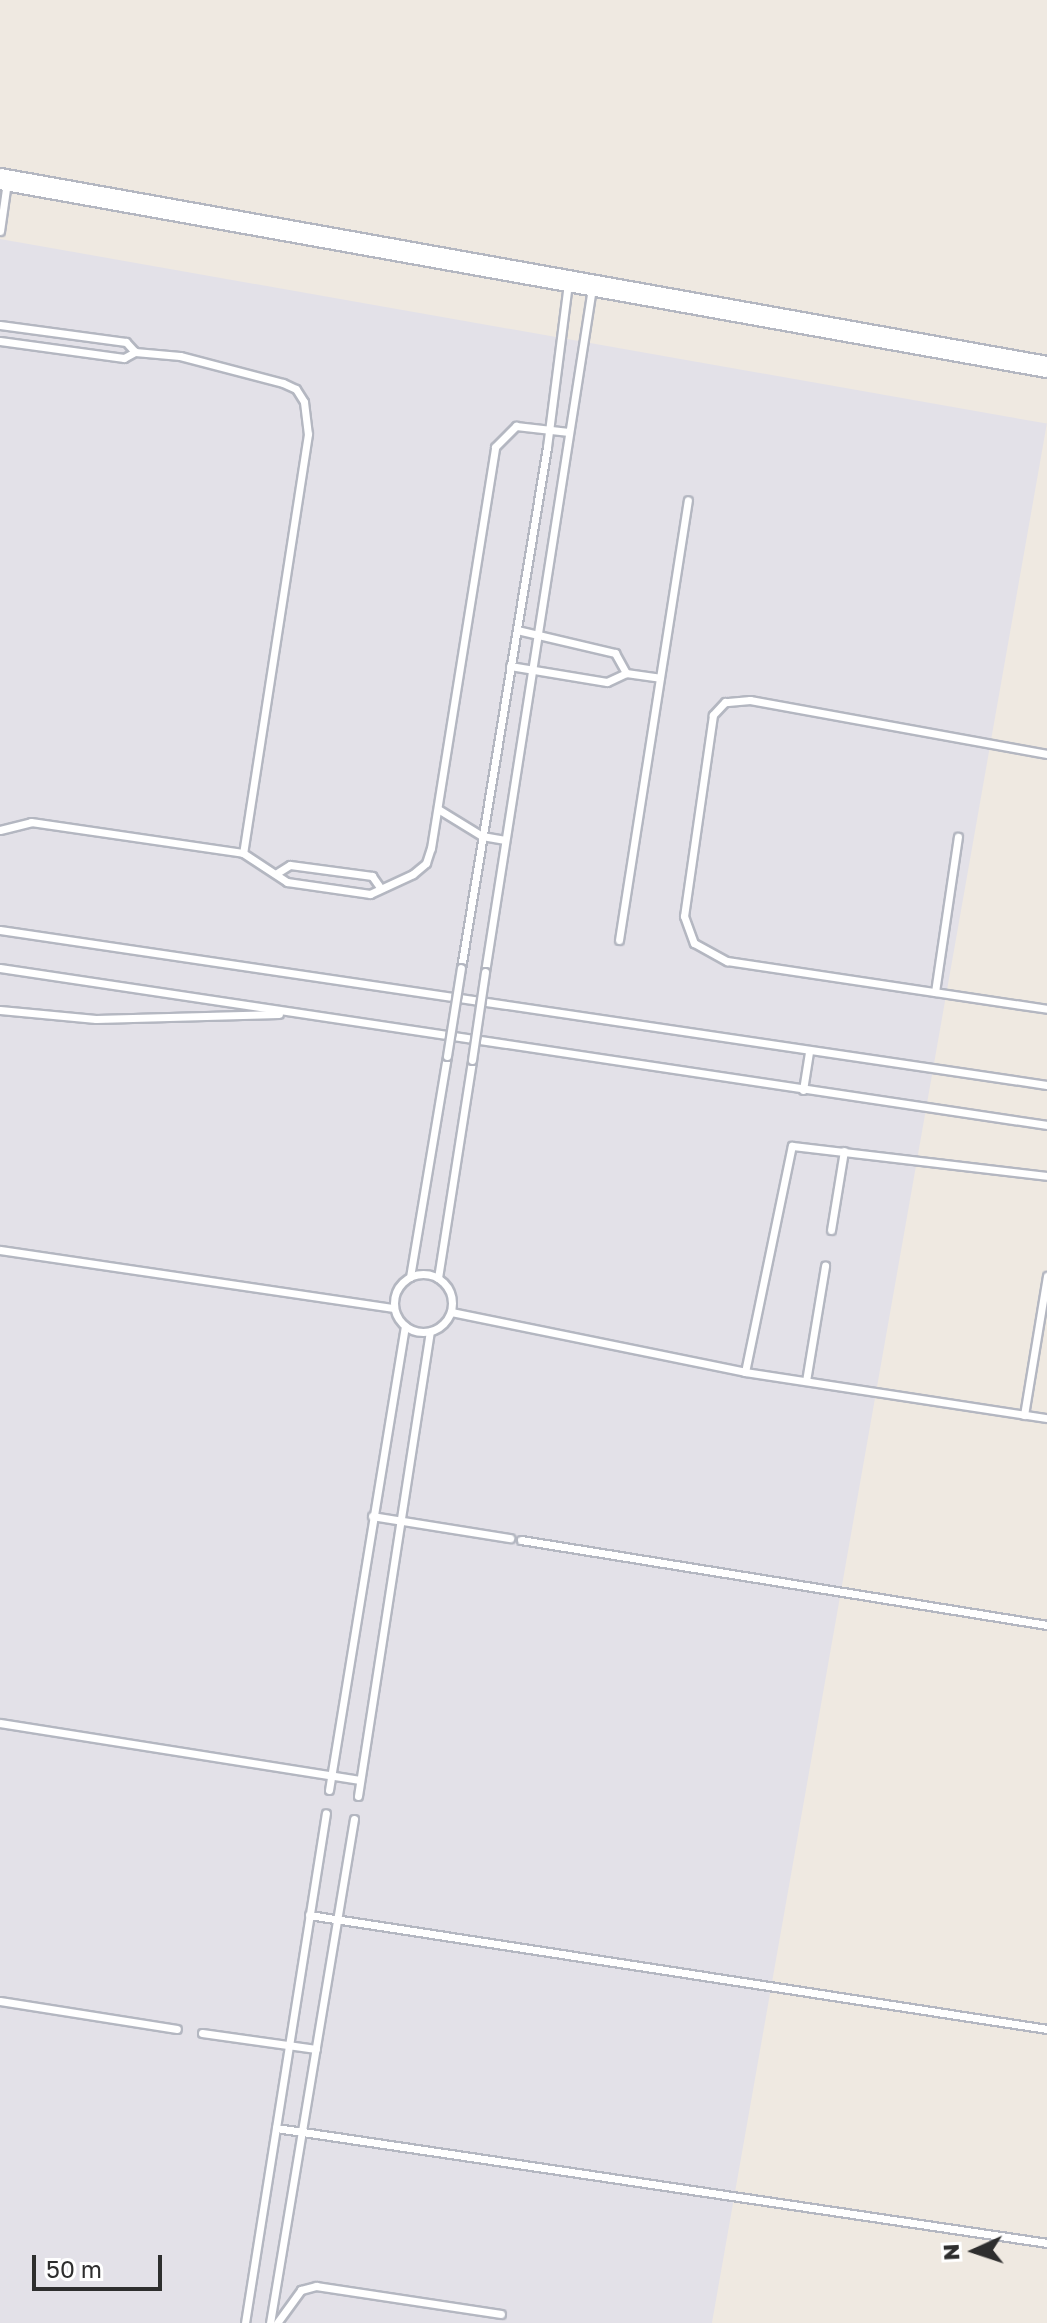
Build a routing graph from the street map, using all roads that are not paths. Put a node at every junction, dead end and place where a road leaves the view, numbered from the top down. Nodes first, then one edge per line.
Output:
1 (4, 180) edge
2 (0, 231) edge
3 (569, 282) junction
4 (593, 286) junction
5 (0, 325) edge
6 (0, 341) edge
7 (135, 352) junction
8 (1047, 367) edge
9 (549, 428) junction
10 (569, 432) junction
11 (688, 500) dead end
12 (517, 630) junction
13 (538, 634) junction
14 (510, 666) junction
15 (532, 670) junction
16 (626, 673) junction
17 (660, 678) junction
18 (1047, 754) edge
19 (438, 809) junction
20 (0, 830) edge
21 (482, 836) junction
22 (958, 837) dead end
23 (504, 840) junction
24 (243, 853) junction
25 (277, 873) junction
26 (379, 886) junction
27 (0, 930) edge
28 (619, 940) dead end
29 (0, 968) edge
30 (935, 992) junction
31 (1047, 1009) edge
32 (0, 1010) edge
33 (289, 1013) junction
34 (809, 1051) junction
35 (1047, 1085) edge
36 (803, 1090) junction
37 (1047, 1125) edge
38 (844, 1151) junction
39 (1047, 1176) edge
40 (831, 1230) dead end
41 (0, 1250) edge
42 (825, 1266) dead end
43 (1047, 1276) edge
44 (410, 1277) junction
45 (438, 1278) junction
46 (394, 1308) junction
47 (451, 1312) junction
48 (405, 1326) junction
49 (430, 1332) junction
50 (745, 1372) junction
51 (806, 1381) junction
52 (1024, 1415) junction
53 (1047, 1418) edge
54 (372, 1516) junction
55 (401, 1521) junction
56 (510, 1538) dead end
57 (521, 1540) dead end
58 (1047, 1625) edge
59 (0, 1723) edge
60 (331, 1776) junction
61 (360, 1780) junction
62 (329, 1790) dead end
63 (358, 1796) dead end
64 (326, 1813) dead end
65 (354, 1819) dead end
66 (309, 1915) junction
67 (338, 1920) junction
68 (0, 2001) edge
69 (177, 2029) dead end
70 (1047, 2029) edge
71 (202, 2033) dead end
72 (289, 2045) junction
73 (316, 2049) junction
74 (276, 2128) junction
75 (303, 2132) junction
76 (1047, 2243) edge
77 (501, 2314) dead end
78 (245, 2323) edge
79 (270, 2323) edge
80 (277, 2323) edge

1 - 2 lane
1 - 3 street
3 - 4 street
3 - 9 lane
4 - 8 street
4 - 10 lane
5 - 7 lane
6 - 7 lane
7 - 24 lane
9 - 10 lane
9 - 12 lane
9 - 19 lane
10 - 13 lane
11 - 17 lane
12 - 13 lane
12 - 14 lane
13 - 15 lane
13 - 16 lane
14 - 15 lane
14 - 21 lane
15 - 16 lane
15 - 23 lane
16 - 17 lane
17 - 28 lane
18 - 30 lane
19 - 21 lane
19 - 26 lane
20 - 24 lane
21 - 23 lane
21 - 44 lane, bridge
22 - 30 lane
23 - 45 lane, bridge
24 - 25 lane
25 - 26 lane
25 - 26 lane
27 - 34 lane
29 - 33 lane
30 - 31 lane
32 - 33 lane
33 - 36 lane
34 - 35 lane
34 - 36 lane
36 - 37 lane
38 - 39 lane
38 - 40 lane
38 - 50 lane
41 - 46 lane
42 - 51 lane
43 - 52 lane
44 - 45 lane
44 - 46 lane
45 - 47 lane
46 - 48 lane
47 - 49 lane
47 - 50 lane
48 - 49 lane
48 - 54 lane
49 - 55 lane
50 - 51 lane
51 - 52 lane
52 - 53 lane
54 - 55 lane
54 - 60 lane
55 - 56 lane
55 - 61 lane
57 - 58 lane
59 - 60 lane
60 - 61 lane
60 - 62 lane
61 - 63 lane
64 - 66 lane
65 - 67 lane
66 - 67 lane
66 - 72 lane
67 - 70 lane
67 - 73 lane
68 - 69 lane
71 - 72 lane
72 - 73 lane
72 - 74 lane
73 - 75 lane
74 - 75 lane
74 - 78 lane
75 - 76 lane
75 - 79 lane
77 - 80 lane

